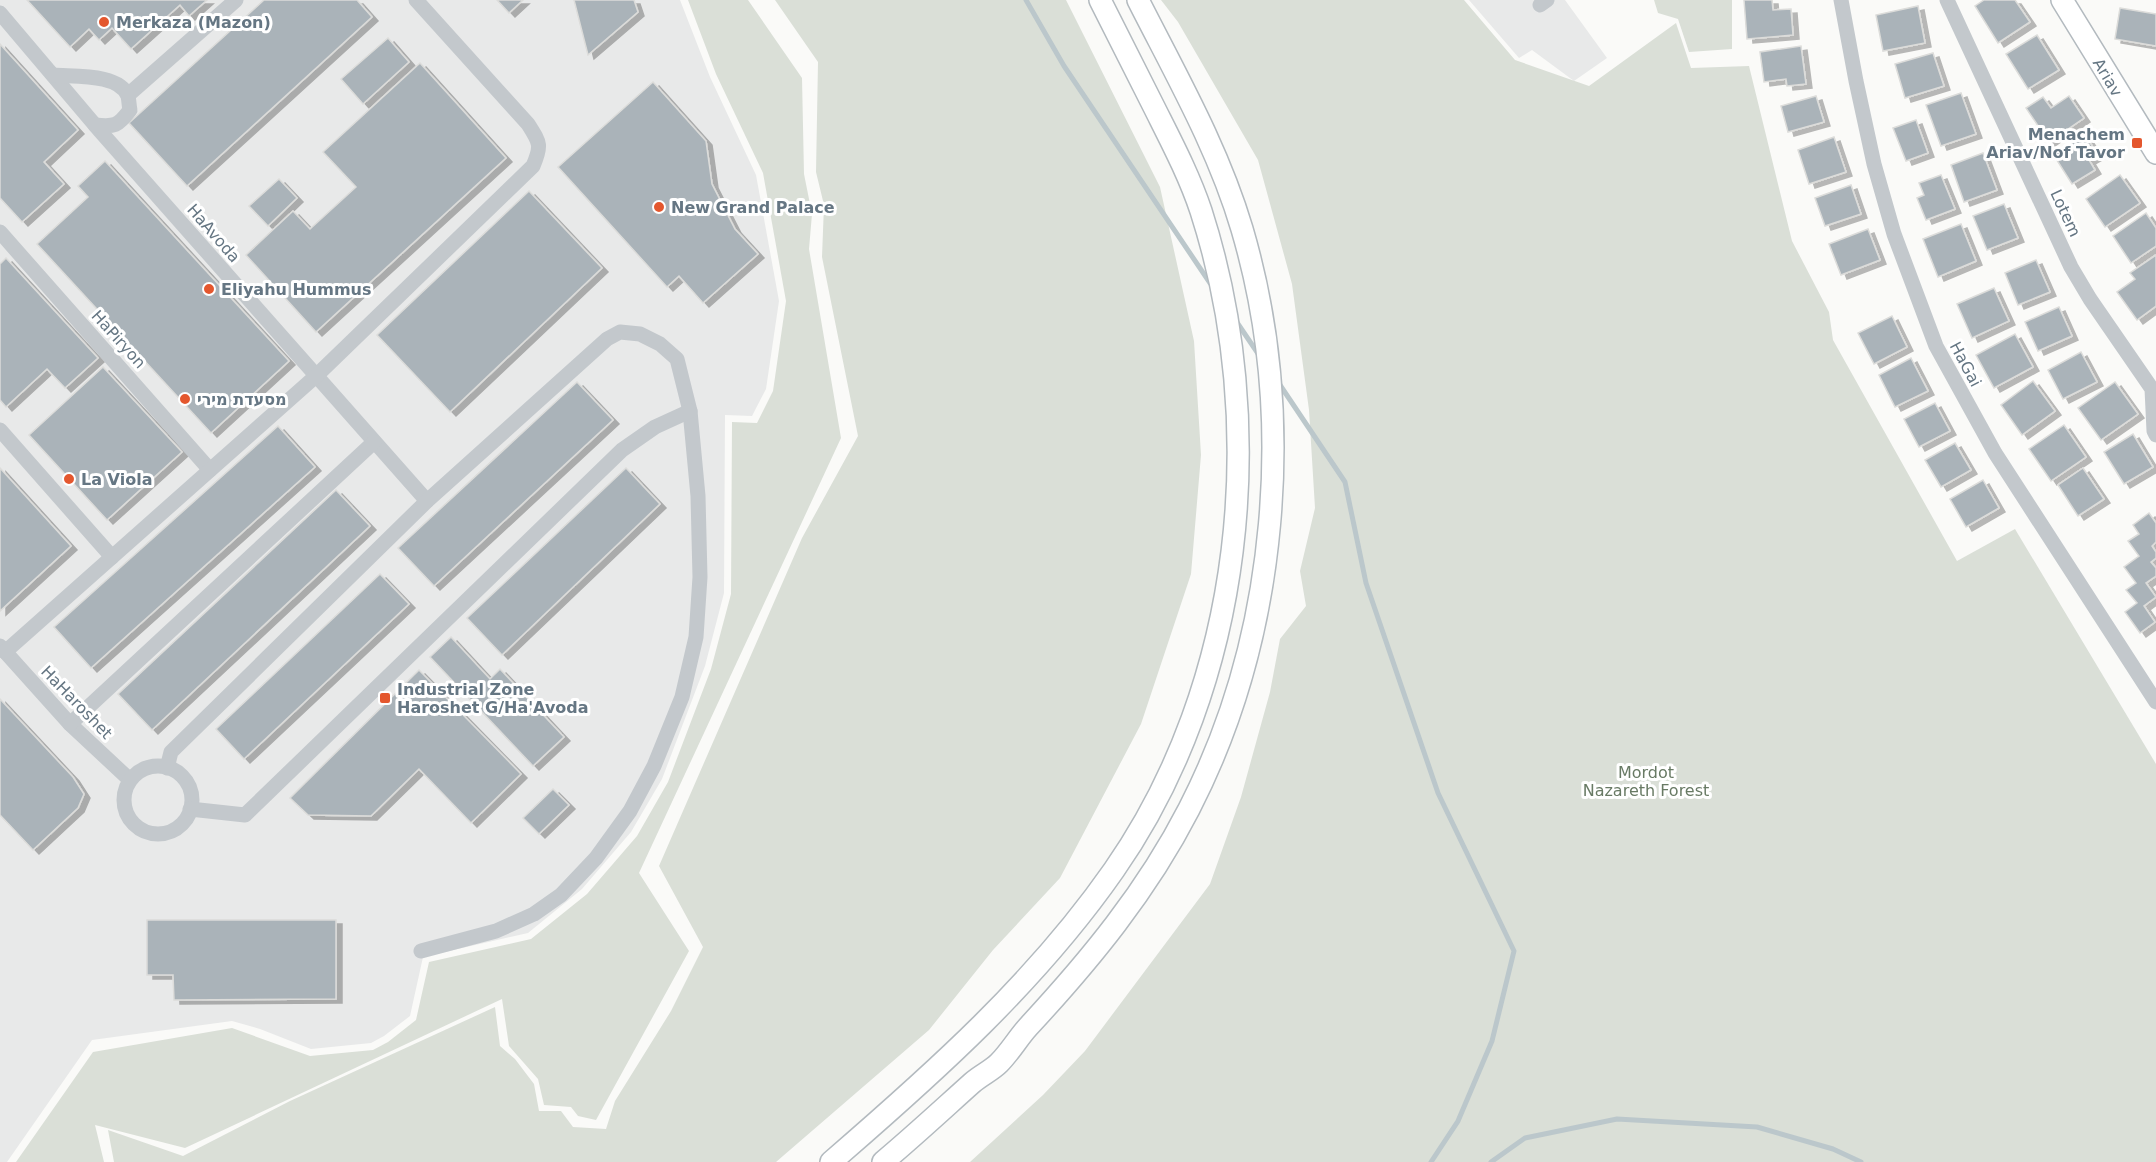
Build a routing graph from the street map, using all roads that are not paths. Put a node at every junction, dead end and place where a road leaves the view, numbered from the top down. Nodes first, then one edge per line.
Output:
1 (236, 0) edge
2 (416, 0) edge
3 (1100, 0) edge
4 (1138, 0) edge
5 (1841, 0) edge
6 (1947, 0) edge
7 (2062, 0) edge
8 (0, 13) edge
9 (53, 75) junction
10 (128, 95) junction
11 (95, 125) junction
12 (2154, 147) edge
13 (0, 232) edge
14 (316, 376) junction
15 (690, 411) junction
16 (0, 430) edge
17 (2156, 435) edge
18 (374, 441) junction
19 (210, 470) junction
20 (427, 501) junction
21 (112, 557) junction
22 (2, 649) edge
23 (2156, 702) edge
24 (70, 724) junction
25 (167, 768) junction
26 (130, 780) junction
27 (190, 809) junction
28 (421, 951) dead end
29 (831, 1162) edge
30 (883, 1162) edge

1 - 10 street
2 - 14 street
3 - 29 main road
4 - 30 main road
5 - 23 street, HaGai
6 - 17 street, Lotem
7 - 12 main road, Ariav
8 - 9 street, HaAvoda
9 - 10 street
9 - 11 street, HaAvoda
10 - 11 street
11 - 14 street, HaAvoda
13 - 19 street, HaPiryon
14 - 18 street, HaAvoda
14 - 19 street
15 - 20 street
15 - 27 street
15 - 28 street
16 - 21 street
18 - 20 street, HaAvoda
18 - 24 street
19 - 21 street
20 - 25 street
21 - 22 street
22 - 24 street, HaHaroshet
24 - 26 street, HaHaroshet
25 - 26 street
25 - 27 street
26 - 27 street

